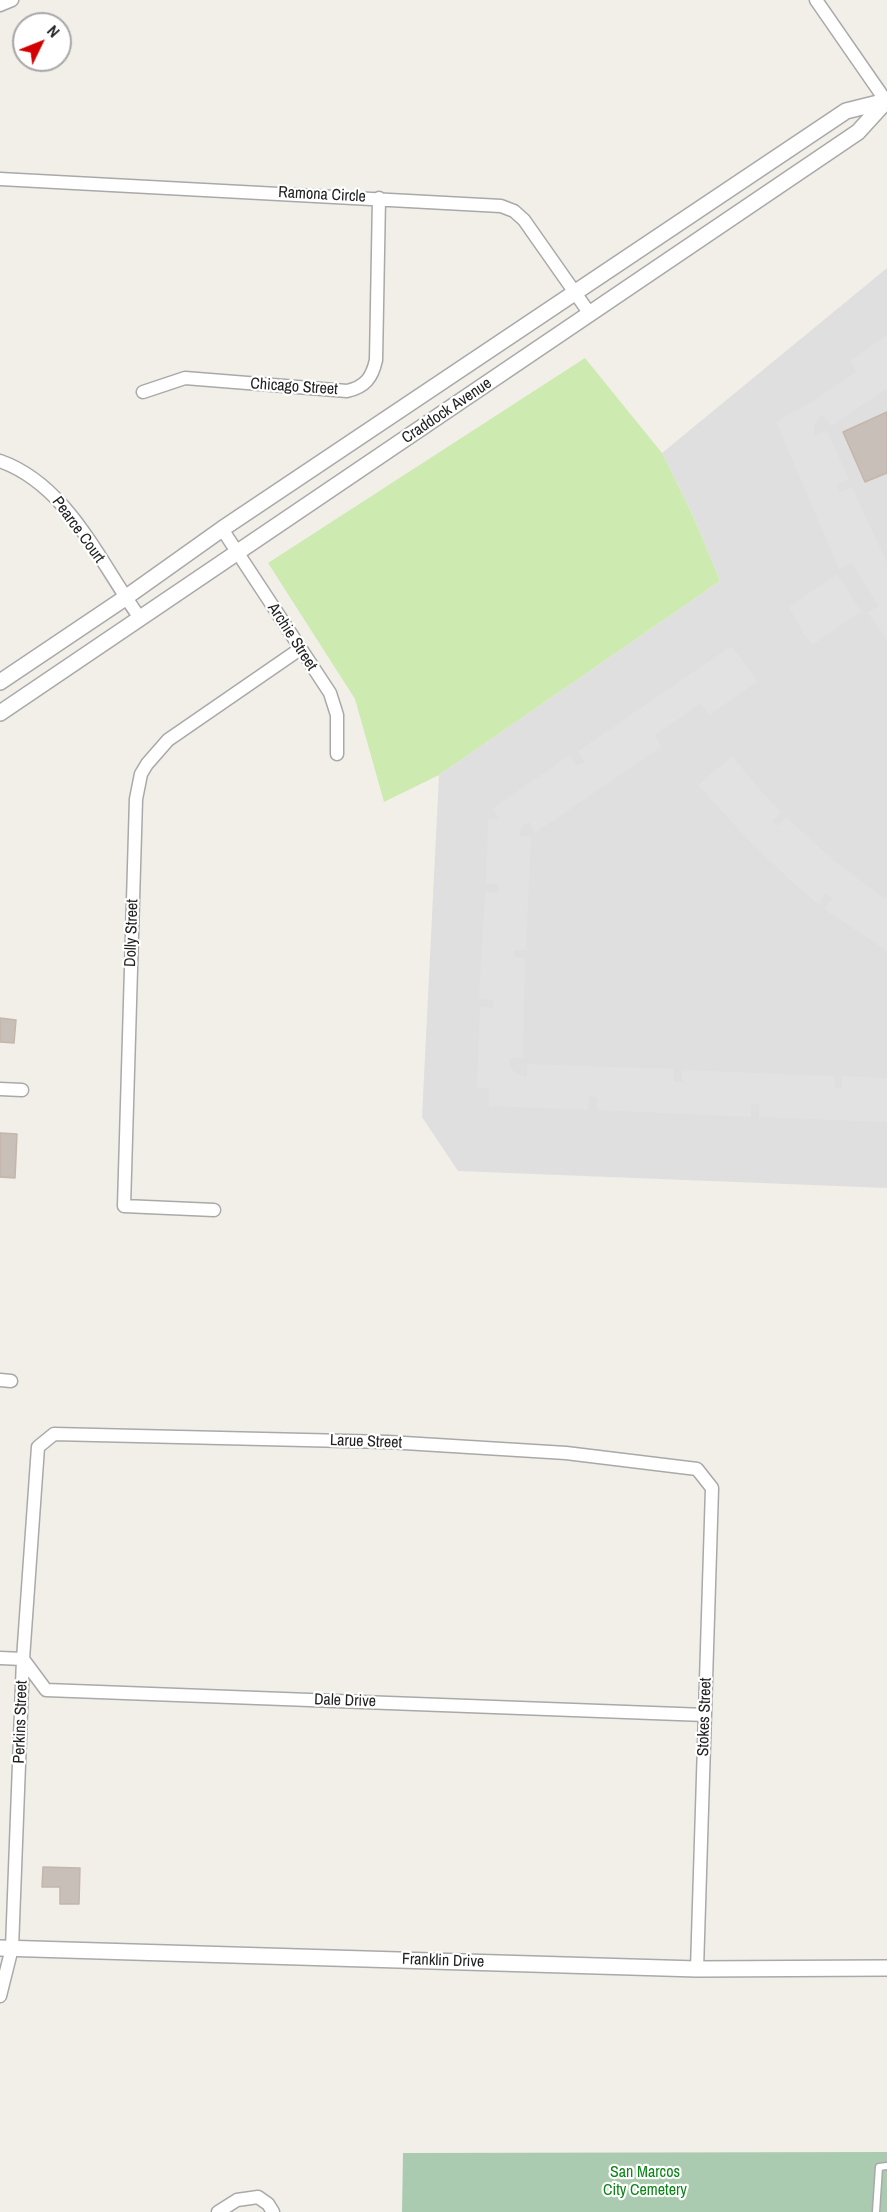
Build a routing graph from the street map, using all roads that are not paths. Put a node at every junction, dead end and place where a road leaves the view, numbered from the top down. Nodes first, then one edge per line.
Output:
1 (12, 0) edge
2 (816, 0) edge
3 (0, 5) edge
4 (886, 101) edge
5 (0, 179) edge
6 (379, 198) junction
7 (574, 292) junction
8 (590, 315) junction
9 (143, 392) dead end
10 (0, 461) edge
11 (222, 529) junction
12 (237, 552) junction
13 (125, 598) junction
14 (140, 618) junction
15 (300, 649) junction
16 (0, 682) edge
17 (0, 712) edge
18 (337, 754) dead end
19 (0, 1089) edge
20 (22, 1090) dead end
21 (214, 1210) dead end
22 (38, 1447) joint
23 (698, 1469) joint
24 (0, 1658) edge
25 (23, 1659) junction
26 (705, 1715) junction
27 (6, 1948) edge
28 (887, 1968) edge
29 (697, 1969) junction
30 (0, 1996) edge
31 (887, 2166) edge
32 (218, 2212) edge
33 (273, 2212) edge
34 (876, 2212) edge

1 - 3 street
2 - 4 street
4 - 7 street, Craddock Avenue
4 - 8 street, Craddock Avenue
5 - 6 street, Ramona Circle
6 - 7 street, Ramona Circle
6 - 9 street, Chicago Street
7 - 8 street, Ramona Circle
7 - 11 street, Craddock Avenue
8 - 12 street, Craddock Avenue
10 - 13 street, Pearce Court
11 - 12 street, Archie Street
11 - 13 street, Craddock Avenue
12 - 14 street, Craddock Avenue
12 - 15 street, Archie Street
13 - 14 street, Pearce Court
13 - 16 street, Craddock Avenue
14 - 17 street, Craddock Avenue
15 - 18 street, Archie Street
15 - 21 street, Dolly Street
19 - 20 street
22 - 23 street, Larue Street
22 - 25 street, Perkins Street
23 - 26 street, Stokes Street
24 - 25 street
25 - 26 street, Dale Drive
25 - 27 street, Perkins Street
26 - 29 street, Stokes Street
27 - 29 street, Franklin Drive
27 - 30 street, Perkins Street
28 - 29 street, Franklin Drive
31 - 34 lane
32 - 33 street

